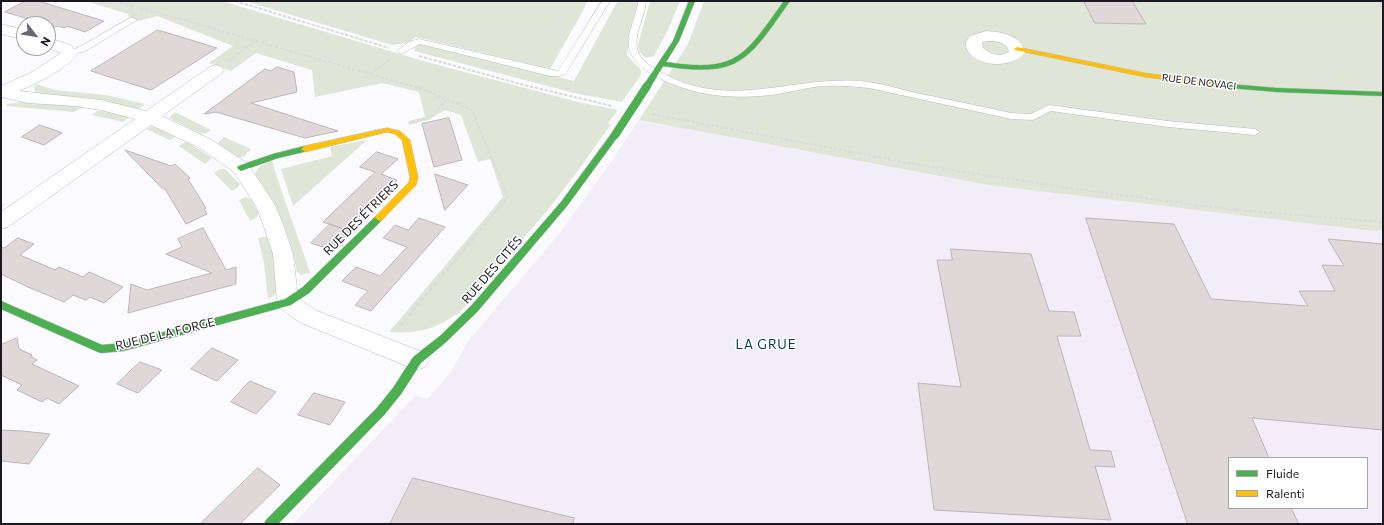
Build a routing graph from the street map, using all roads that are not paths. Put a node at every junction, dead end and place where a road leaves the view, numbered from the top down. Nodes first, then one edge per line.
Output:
1 (606, 1) edge
2 (642, 1) edge
3 (692, 1) edge
4 (787, 1) edge
5 (133, 20) dead end
6 (1, 29) edge
7 (16, 34) edge
8 (56, 45) edge
9 (1017, 49) dead end
10 (401, 51) road end
11 (70, 53) junction
12 (662, 64) junction
13 (216, 70) road end
14 (656, 73) junction
15 (1, 92) edge
16 (1383, 94) edge
17 (148, 117) junction
18 (1255, 132) dead end
19 (241, 168) junction
20 (1, 222) edge
21 (288, 302) junction
22 (1, 305) edge
23 (417, 360) junction
24 (270, 524) edge

1 - 10 lane
2 - 14 lane
3 - 12 street, RUE DES CITÉS
4 - 12 street
5 - 11 lane
6 - 7 street
8 - 11 street
9 - 16 street, RUE DE NOVACI
11 - 15 street
12 - 14 street, RUE DES CITÉS
13 - 17 street
14 - 18 lane
14 - 23 street, RUE DES CITÉS, bridge
15 - 17 street
17 - 19 street
17 - 20 street
19 - 21 street
19 - 21 street, RUE DES ÉTRIERS
21 - 22 street, RUE DE LA FORGE
21 - 23 street
23 - 24 street, RUE DES CITÉS

